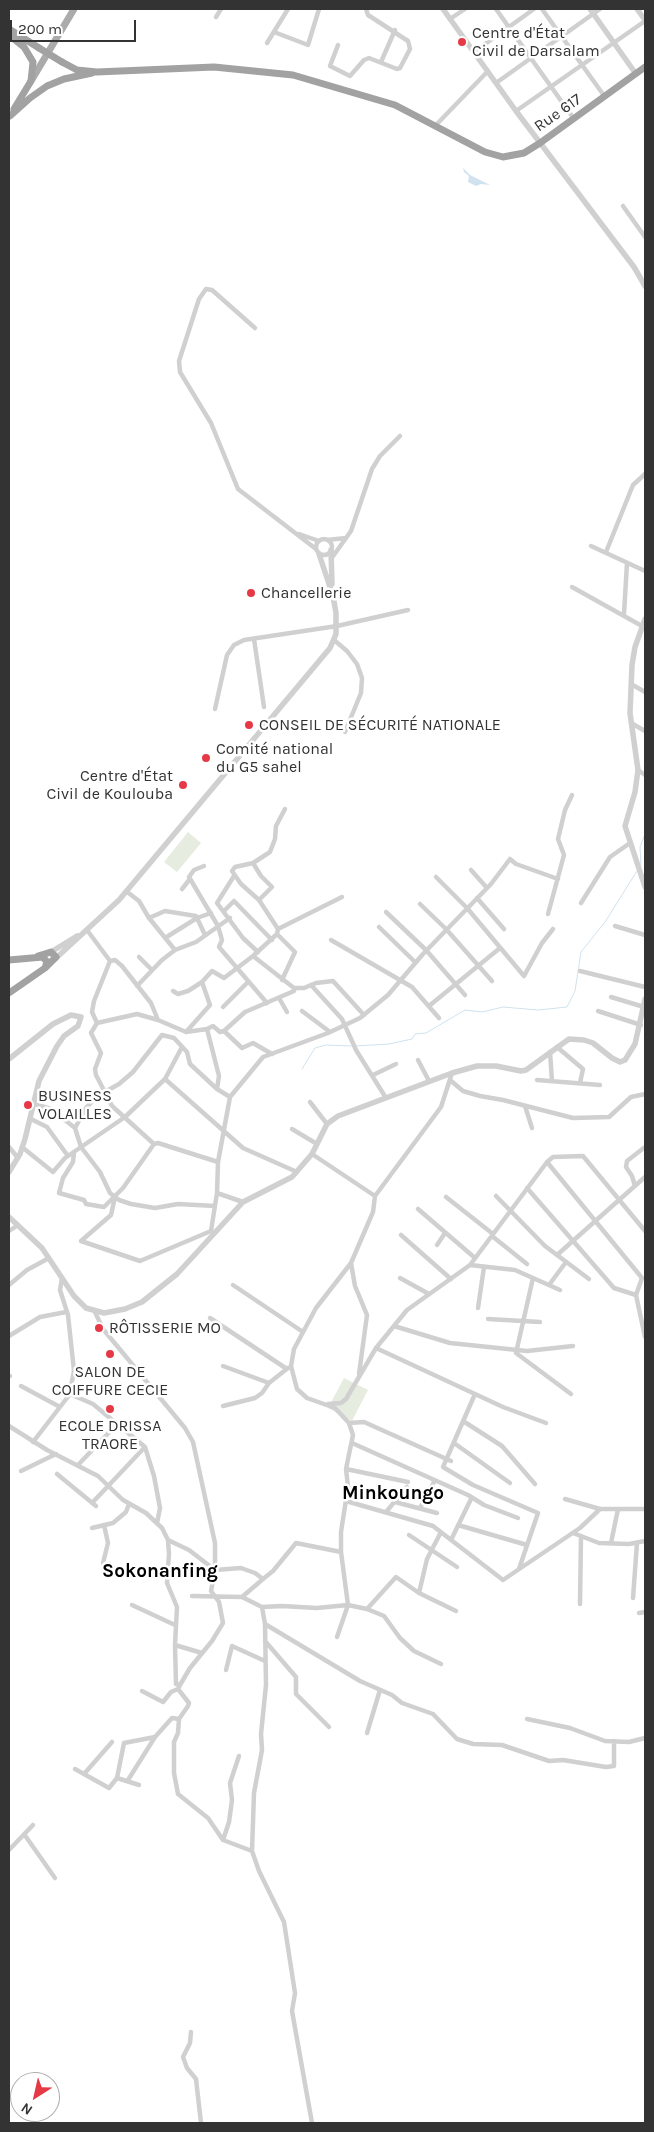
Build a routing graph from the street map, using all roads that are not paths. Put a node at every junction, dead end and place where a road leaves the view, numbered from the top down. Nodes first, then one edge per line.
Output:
1 (74, 9) edge
2 (221, 9) edge
3 (288, 9) edge
4 (319, 9) edge
5 (366, 9) edge
6 (443, 9) edge
7 (465, 9) edge
8 (496, 9) edge
9 (534, 9) edge
10 (542, 9) edge
11 (600, 9) edge
12 (637, 9) edge
13 (592, 11) edge
14 (216, 17) dead end
15 (450, 19) junction
16 (645, 20) edge
17 (509, 27) junction
18 (9, 29) edge
19 (395, 30) junction
20 (274, 32) junction
21 (9, 35) edge
22 (562, 36) junction
23 (267, 43) dead end
24 (614, 43) junction
25 (338, 44) dead end
26 (474, 52) junction
27 (531, 58) junction
28 (381, 62) junction
29 (582, 65) junction
30 (645, 67) edge
31 (97, 72) junction
32 (488, 72) junction
33 (636, 74) junction
34 (31, 81) junction
35 (496, 83) junction
36 (552, 87) junction
37 (604, 97) junction
38 (516, 112) junction
39 (9, 117) edge
40 (574, 119) junction
41 (436, 125) junction
42 (540, 143) junction
43 (623, 206) dead end
44 (645, 237) edge
45 (645, 286) edge
46 (255, 328) dead end
47 (400, 436) dead end
48 (645, 474) edge
49 (295, 532) junction
50 (348, 538) junction
51 (327, 540) junction
52 (319, 541) junction
53 (590, 546) dead end
54 (331, 550) junction
55 (318, 552) junction
56 (606, 552) junction
57 (331, 559) junction
58 (627, 562) junction
59 (645, 571) edge
60 (572, 587) dead end
61 (333, 596) junction
62 (408, 610) dead end
63 (624, 614) junction
64 (645, 619) edge
65 (337, 626) junction
66 (642, 626) junction
67 (254, 639) junction
68 (334, 640) junction
69 (631, 684) junction
70 (645, 692) edge
71 (264, 707) dead end
72 (215, 709) dead end
73 (630, 723) junction
74 (345, 732) dead end
75 (645, 732) edge
76 (638, 770) junction
77 (645, 775) edge
78 (572, 795) dead end
79 (285, 809) dead end
80 (630, 843) junction
81 (253, 863) junction
82 (204, 866) dead end
83 (470, 870) dead end
84 (234, 876) junction
85 (436, 877) dead end
86 (190, 878) junction
87 (558, 879) junction
88 (645, 887) edge
89 (486, 888) junction
90 (182, 889) dead end
91 (126, 891) junction
92 (342, 897) dead end
93 (477, 898) junction
94 (259, 900) junction
95 (581, 902) dead end
96 (420, 904) dead end
97 (467, 908) junction
98 (224, 911) junction
99 (386, 912) dead end
100 (211, 913) junction
101 (548, 914) dead end
102 (149, 918) junction
103 (197, 918) junction
104 (230, 918) junction
105 (218, 926) junction
106 (615, 926) dead end
107 (379, 927) dead end
108 (446, 929) junction
109 (504, 929) dead end
110 (553, 929) dead end
111 (85, 932) junction
112 (278, 932) junction
113 (205, 935) junction
114 (645, 935) edge
115 (165, 938) junction
116 (272, 940) junction
117 (331, 940) dead end
118 (500, 948) junction
119 (175, 950) junction
120 (426, 950) junction
121 (51, 952) junction
122 (258, 952) junction
123 (38, 956) junction
124 (253, 956) junction
125 (139, 957) dead end
126 (55, 959) junction
127 (9, 960) edge
128 (110, 961) junction
129 (415, 962) junction
130 (479, 967) junction
131 (45, 968) junction
132 (237, 969) junction
133 (152, 970) junction
134 (580, 971) dead end
135 (282, 980) junction
136 (400, 980) junction
137 (492, 981) dead end
138 (202, 982) junction
139 (248, 982) junction
140 (455, 984) junction
141 (311, 985) junction
142 (137, 986) junction
143 (645, 987) edge
144 (294, 988) junction
145 (173, 991) dead end
146 (9, 992) edge
147 (465, 995) dead end
148 (611, 997) dead end
149 (279, 998) junction
150 (645, 999) edge
151 (267, 1003) junction
152 (429, 1006) junction
153 (223, 1007) dead end
154 (644, 1007) edge
155 (302, 1011) dead end
156 (92, 1012) junction
157 (287, 1012) dead end
158 (598, 1012) dead end
159 (364, 1014) junction
160 (81, 1017) junction
161 (439, 1018) dead end
162 (158, 1020) junction
163 (97, 1023) junction
164 (345, 1025) junction
165 (641, 1025) junction
166 (207, 1029) junction
167 (224, 1031) junction
168 (186, 1032) junction
169 (330, 1032) junction
170 (182, 1047) junction
171 (557, 1047) junction
172 (550, 1052) junction
173 (272, 1054) junction
174 (9, 1059) edge
175 (418, 1060) dead end
176 (396, 1064) dead end
177 (452, 1072) junction
178 (373, 1074) junction
179 (165, 1079) junction
180 (450, 1080) junction
181 (537, 1080) dead end
182 (429, 1081) junction
183 (552, 1081) junction
184 (580, 1083) junction
185 (600, 1085) dead end
186 (217, 1089) junction
187 (106, 1091) junction
188 (645, 1094) edge
189 (230, 1097) junction
190 (386, 1098) junction
191 (310, 1102) dead end
192 (34, 1104) junction
193 (525, 1106) junction
194 (124, 1117) junction
195 (31, 1119) junction
196 (327, 1124) junction
197 (75, 1128) junction
198 (532, 1128) dead end
199 (292, 1129) dead end
200 (224, 1130) junction
201 (154, 1144) junction
202 (317, 1144) junction
203 (9, 1147) edge
204 (22, 1147) junction
205 (81, 1147) junction
206 (645, 1147) edge
207 (74, 1152) junction
208 (312, 1154) junction
209 (68, 1156) junction
210 (18, 1158) junction
211 (218, 1162) junction
212 (547, 1162) junction
213 (9, 1172) edge
214 (297, 1172) junction
215 (645, 1177) edge
216 (635, 1186) junction
217 (527, 1188) junction
218 (217, 1193) junction
219 (375, 1196) junction
220 (446, 1196) dead end
221 (496, 1196) dead end
222 (115, 1197) junction
223 (619, 1200) junction
224 (243, 1202) junction
225 (216, 1206) junction
226 (418, 1208) dead end
227 (510, 1211) junction
228 (9, 1217) edge
229 (596, 1220) junction
230 (18, 1225) junction
231 (9, 1230) edge
232 (645, 1231) edge
233 (445, 1233) junction
234 (401, 1235) dead end
235 (492, 1235) junction
236 (573, 1241) junction
237 (438, 1245) dead end
238 (556, 1255) junction
239 (49, 1258) junction
240 (475, 1258) junction
241 (566, 1262) junction
242 (351, 1263) junction
243 (527, 1264) dead end
244 (470, 1265) junction
245 (484, 1267) junction
246 (62, 1278) junction
247 (400, 1278) dead end
248 (533, 1278) junction
249 (451, 1279) junction
250 (589, 1279) dead end
251 (9, 1285) edge
252 (233, 1285) dead end
253 (549, 1285) junction
254 (560, 1290) dead end
255 (429, 1294) junction
256 (636, 1295) junction
257 (478, 1308) dead end
258 (66, 1312) junction
259 (95, 1312) junction
260 (210, 1318) dead end
261 (488, 1319) dead end
262 (522, 1321) junction
263 (540, 1322) dead end
264 (394, 1326) junction
265 (303, 1332) junction
266 (9, 1336) edge
267 (645, 1337) edge
268 (573, 1346) dead end
269 (376, 1348) junction
270 (516, 1350) junction
271 (223, 1366) dead end
272 (289, 1367) junction
273 (359, 1376) junction
274 (268, 1383) junction
275 (21, 1386) dead end
276 (70, 1394) junction
277 (475, 1394) junction
278 (571, 1394) dead end
279 (326, 1404) junction
280 (60, 1406) junction
281 (223, 1406) dead end
282 (463, 1421) junction
283 (118, 1423) junction
284 (349, 1423) junction
285 (546, 1423) dead end
286 (9, 1426) edge
287 (33, 1442) junction
288 (352, 1443) junction
289 (454, 1443) junction
290 (145, 1447) junction
291 (56, 1454) junction
292 (449, 1460) junction
293 (78, 1465) junction
294 (346, 1468) junction
295 (21, 1471) dead end
296 (57, 1474) dead end
297 (435, 1480) junction
298 (510, 1483) dead end
299 (108, 1484) junction
300 (535, 1484) dead end
301 (473, 1485) junction
302 (469, 1497) junction
303 (565, 1499) dead end
304 (346, 1501) junction
305 (395, 1502) junction
306 (92, 1503) junction
307 (129, 1504) junction
308 (96, 1506) dead end
309 (420, 1508) junction
310 (600, 1509) junction
311 (645, 1509) edge
312 (618, 1510) junction
313 (386, 1512) junction
314 (437, 1513) dead end
315 (518, 1518) dead end
316 (157, 1523) junction
317 (104, 1525) junction
318 (458, 1525) junction
319 (92, 1528) dead end
320 (441, 1532) junction
321 (573, 1533) junction
322 (409, 1535) dead end
323 (581, 1536) junction
324 (168, 1540) junction
325 (451, 1540) junction
326 (645, 1541) edge
327 (611, 1543) junction
328 (637, 1543) junction
329 (527, 1545) junction
330 (432, 1550) junction
331 (341, 1552) junction
332 (103, 1563) dead end
333 (457, 1567) dead end
334 (215, 1570) junction
335 (519, 1570) junction
336 (263, 1579) junction
337 (419, 1593) junction
338 (192, 1596) dead end
339 (213, 1596) junction
340 (242, 1597) junction
341 (633, 1598) dead end
342 (580, 1604) dead end
343 (132, 1605) dead end
344 (348, 1605) junction
345 (262, 1608) junction
346 (367, 1609) junction
347 (456, 1611) dead end
348 (638, 1612) dead end
349 (645, 1612) edge
350 (265, 1624) junction
351 (175, 1625) junction
352 (337, 1637) dead end
353 (265, 1640) junction
354 (175, 1645) junction
355 (202, 1653) junction
356 (265, 1661) junction
357 (441, 1664) dead end
358 (226, 1670) dead end
359 (179, 1687) junction
360 (380, 1690) junction
361 (142, 1691) dead end
362 (179, 1719) junction
363 (527, 1719) dead end
364 (329, 1728) dead end
365 (367, 1733) dead end
366 (155, 1737) junction
367 (645, 1738) edge
368 (614, 1741) junction
369 (112, 1742) dead end
370 (239, 1756) dead end
371 (75, 1769) dead end
372 (84, 1774) junction
373 (117, 1778) junction
374 (128, 1780) junction
375 (139, 1785) dead end
376 (32, 1825) dead end
377 (24, 1834) junction
378 (223, 1840) junction
379 (9, 1850) edge
380 (252, 1851) junction
381 (55, 1878) dead end
382 (191, 2032) dead end
383 (201, 2123) edge
384 (312, 2123) edge

1 - 34 main road
2 - 14 street
3 - 20 street
4 - 20 street
5 - 19 street
6 - 15 street
7 - 15 street
8 - 17 street
9 - 17 street
10 - 22 street
11 - 13 street
12 - 16 street
13 - 22 street
13 - 24 street
15 - 26 street
16 - 24 street
17 - 26 street
17 - 27 street
18 - 31 highway, bridge
19 - 28 street
19 - 28 street
20 - 23 street
21 - 34 highway
22 - 27 street
22 - 29 street
24 - 29 street
24 - 33 street
25 - 28 street
26 - 32 street
27 - 35 street
27 - 36 street
29 - 36 street
29 - 37 street
30 - 33 highway, Rue 617
31 - 39 highway
31 - 41 highway, Rue 617
32 - 35 street
32 - 41 street
33 - 37 highway, Rue 617
34 - 39 highway
35 - 38 street
36 - 38 street
36 - 40 street
37 - 40 highway, Rue 617
38 - 42 street
40 - 42 highway, Rue 617
41 - 42 highway, Rue 617
42 - 45 street
43 - 44 street
46 - 49 street
47 - 50 street
48 - 56 street
49 - 52 street
49 - 55 street
50 - 51 street
50 - 57 street
51 - 52 street
51 - 54 street
52 - 55 street
53 - 56 street
54 - 55 street
54 - 57 street
55 - 61 street
56 - 58 street
57 - 61 street
58 - 59 street
58 - 63 street
60 - 63 street
61 - 65 street
62 - 65 street
63 - 66 street
64 - 66 street
65 - 67 street
65 - 68 street
66 - 69 street
67 - 71 street
67 - 72 street
68 - 74 street
68 - 91 street
69 - 70 street
69 - 73 street
73 - 75 street
73 - 76 street
76 - 77 street
76 - 80 street
78 - 87 street
79 - 81 street
80 - 88 street
80 - 95 street
81 - 84 street
81 - 94 street
82 - 86 street
83 - 89 street
84 - 94 street
84 - 98 street
85 - 97 street
86 - 90 street
86 - 100 street
87 - 89 street
87 - 101 street
89 - 93 street
91 - 102 street
91 - 111 street
92 - 112 street
93 - 97 street
93 - 109 street
94 - 112 street
96 - 108 street
97 - 108 street
97 - 118 street
98 - 104 street
98 - 116 street
99 - 120 street
100 - 103 street
100 - 105 street
102 - 103 street
102 - 115 street
103 - 113 street
103 - 115 street
104 - 105 street
104 - 122 street
105 - 113 street
105 - 132 street
106 - 114 street
107 - 129 street
108 - 120 street
108 - 130 street
110 - 118 street
111 - 121 street
111 - 126 street
111 - 128 street
112 - 116 street
112 - 135 street
113 - 119 street
115 - 119 street
116 - 122 street
117 - 136 street
118 - 130 street
119 - 133 street
120 - 129 street
120 - 140 street
121 - 123 highway
121 - 126 highway
122 - 124 street
123 - 127 highway
123 - 131 highway
124 - 132 street
124 - 135 street
125 - 133 street
126 - 131 highway
128 - 142 street
128 - 156 street
129 - 136 street
130 - 137 street
130 - 140 street
131 - 146 highway
132 - 138 street
132 - 139 street
133 - 142 street
134 - 143 street
135 - 144 street
136 - 152 street
136 - 159 street
138 - 145 street
138 - 168 street
139 - 151 street
139 - 153 street
140 - 147 street
140 - 152 street
141 - 144 street
141 - 159 street
141 - 164 street
142 - 162 street
144 - 149 street
148 - 154 street
149 - 151 street
149 - 157 street
150 - 154 street
151 - 167 street
152 - 161 street
154 - 165 street
155 - 169 street
156 - 160 street
156 - 163 street
158 - 165 street
159 - 164 street
160 - 174 street
160 - 192 street
162 - 163 street
162 - 168 street
163 - 187 street
164 - 169 street
164 - 178 street
165 - 171 street
166 - 167 street
166 - 168 street
166 - 186 street
167 - 173 street
169 - 173 street
170 - 179 street
170 - 186 street
170 - 187 street
171 - 172 street
171 - 184 street
172 - 177 street
172 - 183 street
173 - 189 street
175 - 182 street
176 - 178 street
177 - 180 street
177 - 182 street
178 - 190 street
179 - 194 street
179 - 200 street
180 - 193 street
180 - 219 street
181 - 183 street
182 - 190 street
183 - 184 street
184 - 185 street
186 - 189 street
187 - 194 street
187 - 197 street
188 - 193 street
189 - 200 street
190 - 196 street
191 - 196 street
192 - 195 street
192 - 197 street
193 - 198 street
194 - 201 street
194 - 205 street
195 - 204 street
195 - 209 street
196 - 202 street
197 - 205 street
199 - 202 street
200 - 211 street
200 - 214 street
201 - 211 street
201 - 222 street
202 - 208 street
203 - 210 street
204 - 209 street
204 - 210 street
205 - 207 street
205 - 222 street
206 - 216 street
207 - 209 street
207 - 222 street
208 - 214 street
208 - 219 street
210 - 213 street
211 - 218 street
212 - 217 street
212 - 223 street
212 - 229 street
214 - 224 street
215 - 216 street
216 - 223 street
217 - 227 street
217 - 236 street
218 - 224 street
218 - 225 street
219 - 242 street
220 - 235 street
221 - 227 street
222 - 225 street
222 - 225 street
223 - 229 street
223 - 232 street
224 - 259 street
226 - 233 street
227 - 235 street
227 - 238 street
228 - 230 street
229 - 236 street
229 - 256 street
230 - 231 street
230 - 239 street
233 - 237 street
233 - 240 street
234 - 249 street
235 - 240 street
235 - 243 street
236 - 238 street
236 - 256 street
238 - 241 street
239 - 246 street
239 - 251 street
240 - 244 street
241 - 250 street
241 - 253 street
242 - 265 street
242 - 273 street
244 - 245 street
244 - 249 street
245 - 248 street
245 - 257 street
246 - 258 street
246 - 259 street
247 - 255 street
248 - 253 street
248 - 262 street
249 - 255 street
252 - 265 street
253 - 254 street
255 - 264 street
256 - 267 street
258 - 266 street
258 - 276 street
259 - 334 street
260 - 272 street
261 - 262 street
262 - 263 street
262 - 270 street
264 - 269 street
264 - 270 street
265 - 272 street
268 - 270 street
269 - 273 street
269 - 277 street
270 - 278 street
271 - 274 street
272 - 274 street
272 - 279 street
273 - 279 street
274 - 281 street
275 - 280 street
276 - 280 street
276 - 283 street
277 - 282 street
277 - 285 street
279 - 284 street
280 - 287 street
282 - 289 street
282 - 300 street
283 - 290 street
283 - 293 street
284 - 288 street
284 - 292 street
286 - 287 street
287 - 291 street
288 - 294 street
288 - 297 street
289 - 292 street
289 - 298 street
290 - 299 street
290 - 316 street
291 - 293 street
291 - 295 street
292 - 301 street
293 - 299 street
294 - 304 street
294 - 305 street
296 - 306 street
297 - 302 street
297 - 309 street
299 - 306 street
299 - 307 street
301 - 302 street
301 - 329 street
302 - 315 street
302 - 318 street
303 - 310 street
304 - 313 street
304 - 331 street
305 - 309 street
305 - 313 street
306 - 308 street
307 - 316 street
307 - 317 street
309 - 314 street
310 - 312 street
310 - 321 street
311 - 312 street
312 - 327 street
313 - 320 street
316 - 324 street
317 - 319 street
317 - 332 street
318 - 325 street
318 - 329 street
320 - 325 street
320 - 330 street
321 - 323 street
321 - 335 street
322 - 330 street
323 - 327 street
323 - 342 street
324 - 334 street
324 - 351 street
325 - 335 street
326 - 328 street
327 - 328 street
328 - 341 street
329 - 335 street
330 - 333 street
330 - 337 street
331 - 336 street
331 - 344 street
334 - 336 street
334 - 339 street
336 - 340 street
337 - 346 street
337 - 347 street
338 - 339 street
339 - 340 street
339 - 355 street
340 - 345 street
343 - 351 street
344 - 345 street
344 - 346 street
344 - 352 street
345 - 350 street
346 - 357 street
348 - 349 street
350 - 353 street
350 - 360 street
351 - 354 street
353 - 356 street
353 - 364 street
354 - 355 street
354 - 359 street
355 - 359 street
356 - 358 street
356 - 380 street
359 - 361 street
359 - 362 street
360 - 365 street
360 - 368 street
362 - 366 street
362 - 378 street
363 - 368 street
366 - 373 street
366 - 374 street
367 - 368 street
369 - 372 street
370 - 378 street
371 - 372 street
372 - 373 street
373 - 374 street
374 - 375 street
376 - 377 street
377 - 379 street
377 - 381 street
378 - 380 street
380 - 384 street
382 - 383 street

